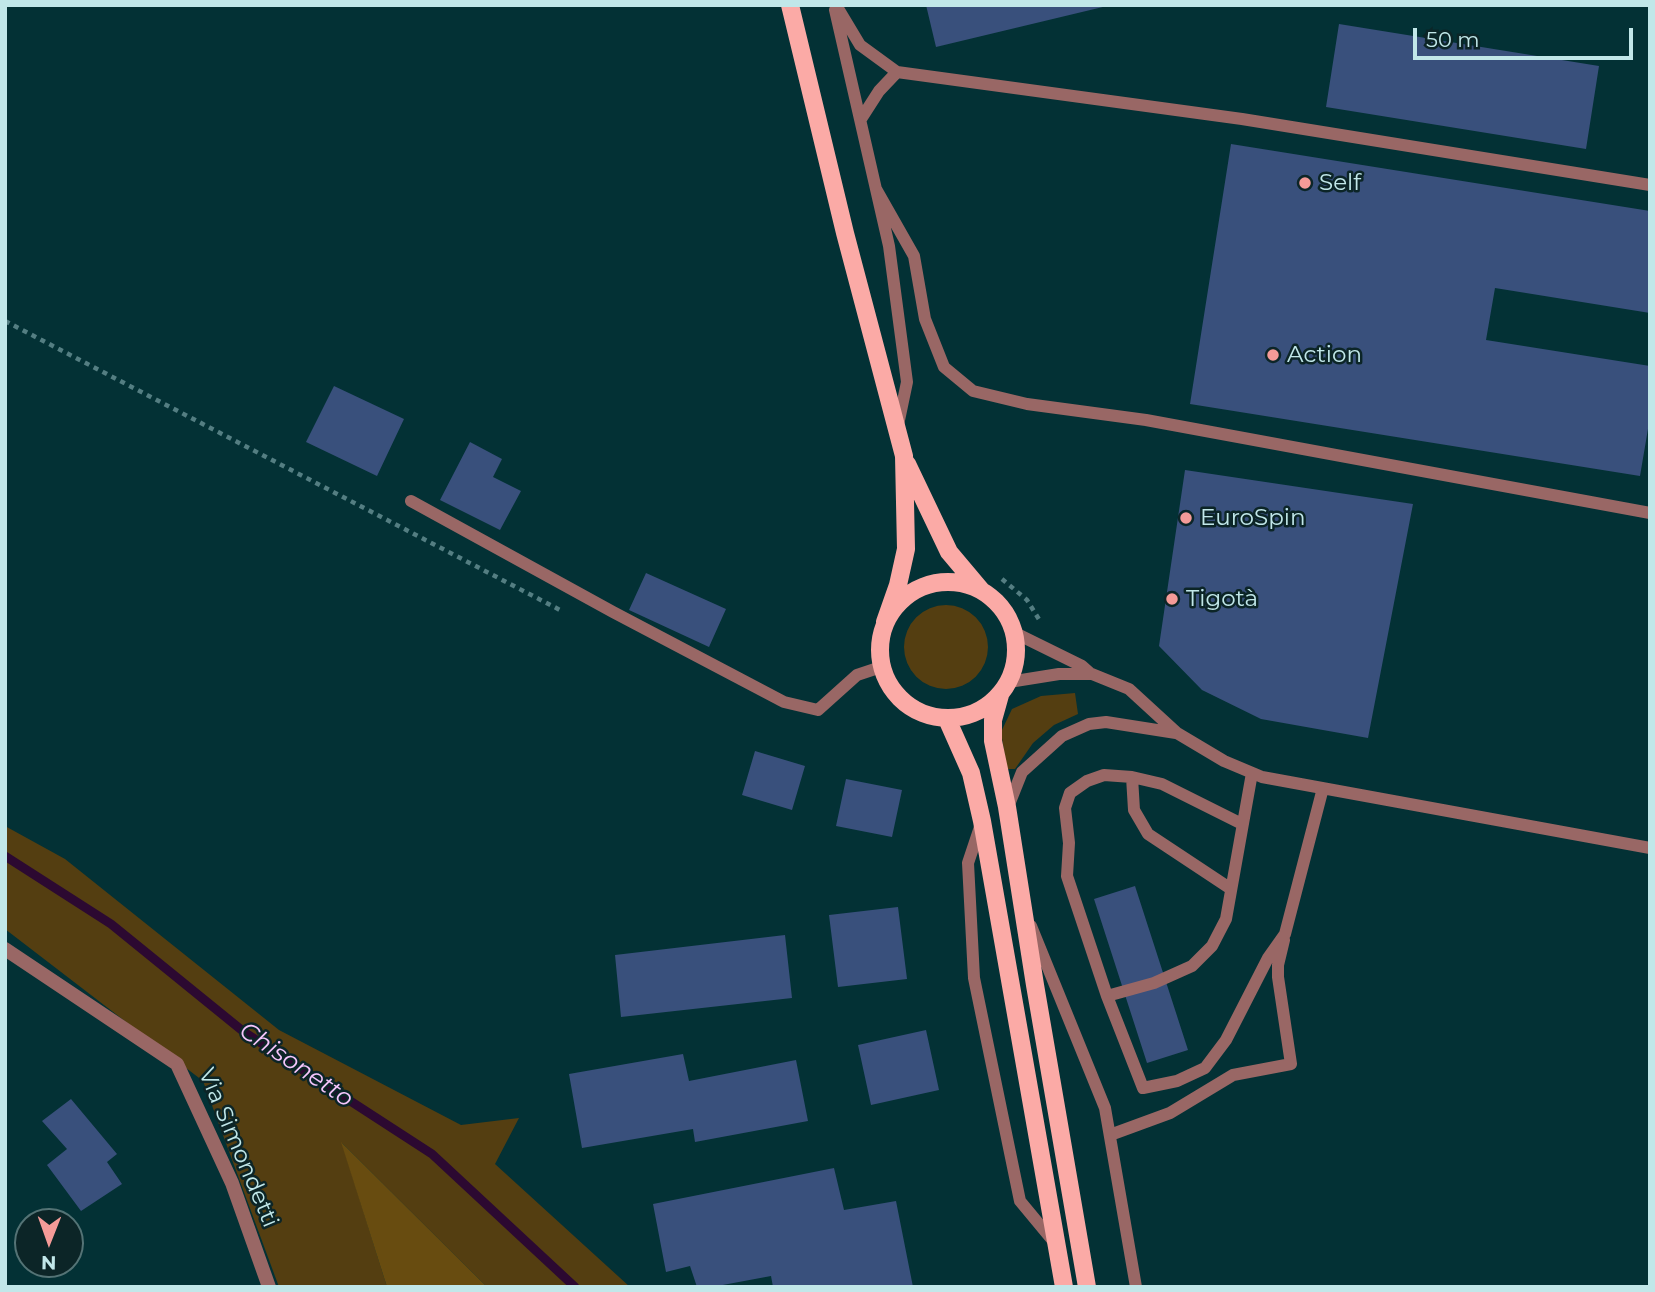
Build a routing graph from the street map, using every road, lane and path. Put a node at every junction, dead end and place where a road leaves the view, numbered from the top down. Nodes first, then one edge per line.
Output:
1 (790, 5) edge
2 (835, 5) edge
3 (897, 72) junction
4 (861, 119) junction
5 (1650, 186) edge
6 (876, 189) junction
7 (5, 321) edge
8 (897, 429) junction
9 (904, 456) junction
10 (411, 500) dead end
11 (1650, 513) edge
12 (981, 590) junction
13 (570, 615) dead end
14 (885, 622) junction
15 (1015, 633) junction
16 (881, 667) junction
17 (1092, 674) junction
18 (1005, 689) junction
19 (947, 719) junction
20 (1177, 733) junction
21 (1252, 773) junction
22 (1132, 778) junction
23 (1323, 788) junction
24 (1007, 807) junction
25 (982, 821) junction
26 (1242, 824) junction
27 (1650, 848) edge
28 (1231, 889) junction
29 (1023, 906) junction
30 (1285, 934) junction
31 (5, 949) edge
32 (1107, 996) junction
33 (1110, 1135) junction
34 (1055, 1243) junction
35 (269, 1287) edge
36 (1064, 1287) edge
37 (1087, 1287) edge
38 (1136, 1287) edge

1 - 8 main road
2 - 3 lane
2 - 4 lane
3 - 4 lane
3 - 5 lane
4 - 6 lane
6 - 8 lane
6 - 11 lane
7 - 13 path
8 - 9 main road
9 - 12 main road
9 - 14 main road
10 - 16 lane
12 - 14 main road
12 - 15 main road
14 - 16 main road
15 - 17 lane
15 - 18 main road
16 - 19 main road
17 - 18 lane
17 - 20 lane
18 - 19 main road
18 - 24 main road
19 - 25 main road
20 - 21 lane
20 - 24 lane
21 - 23 lane
21 - 26 lane
22 - 26 lane
22 - 28 lane
22 - 32 lane
23 - 27 lane
23 - 30 lane
24 - 29 main road
25 - 34 main road
25 - 34 lane
26 - 28 lane
28 - 32 lane
29 - 33 lane
29 - 37 main road
30 - 32 lane
30 - 33 lane
31 - 35 street, Via Simondetti
33 - 38 lane
34 - 36 main road

